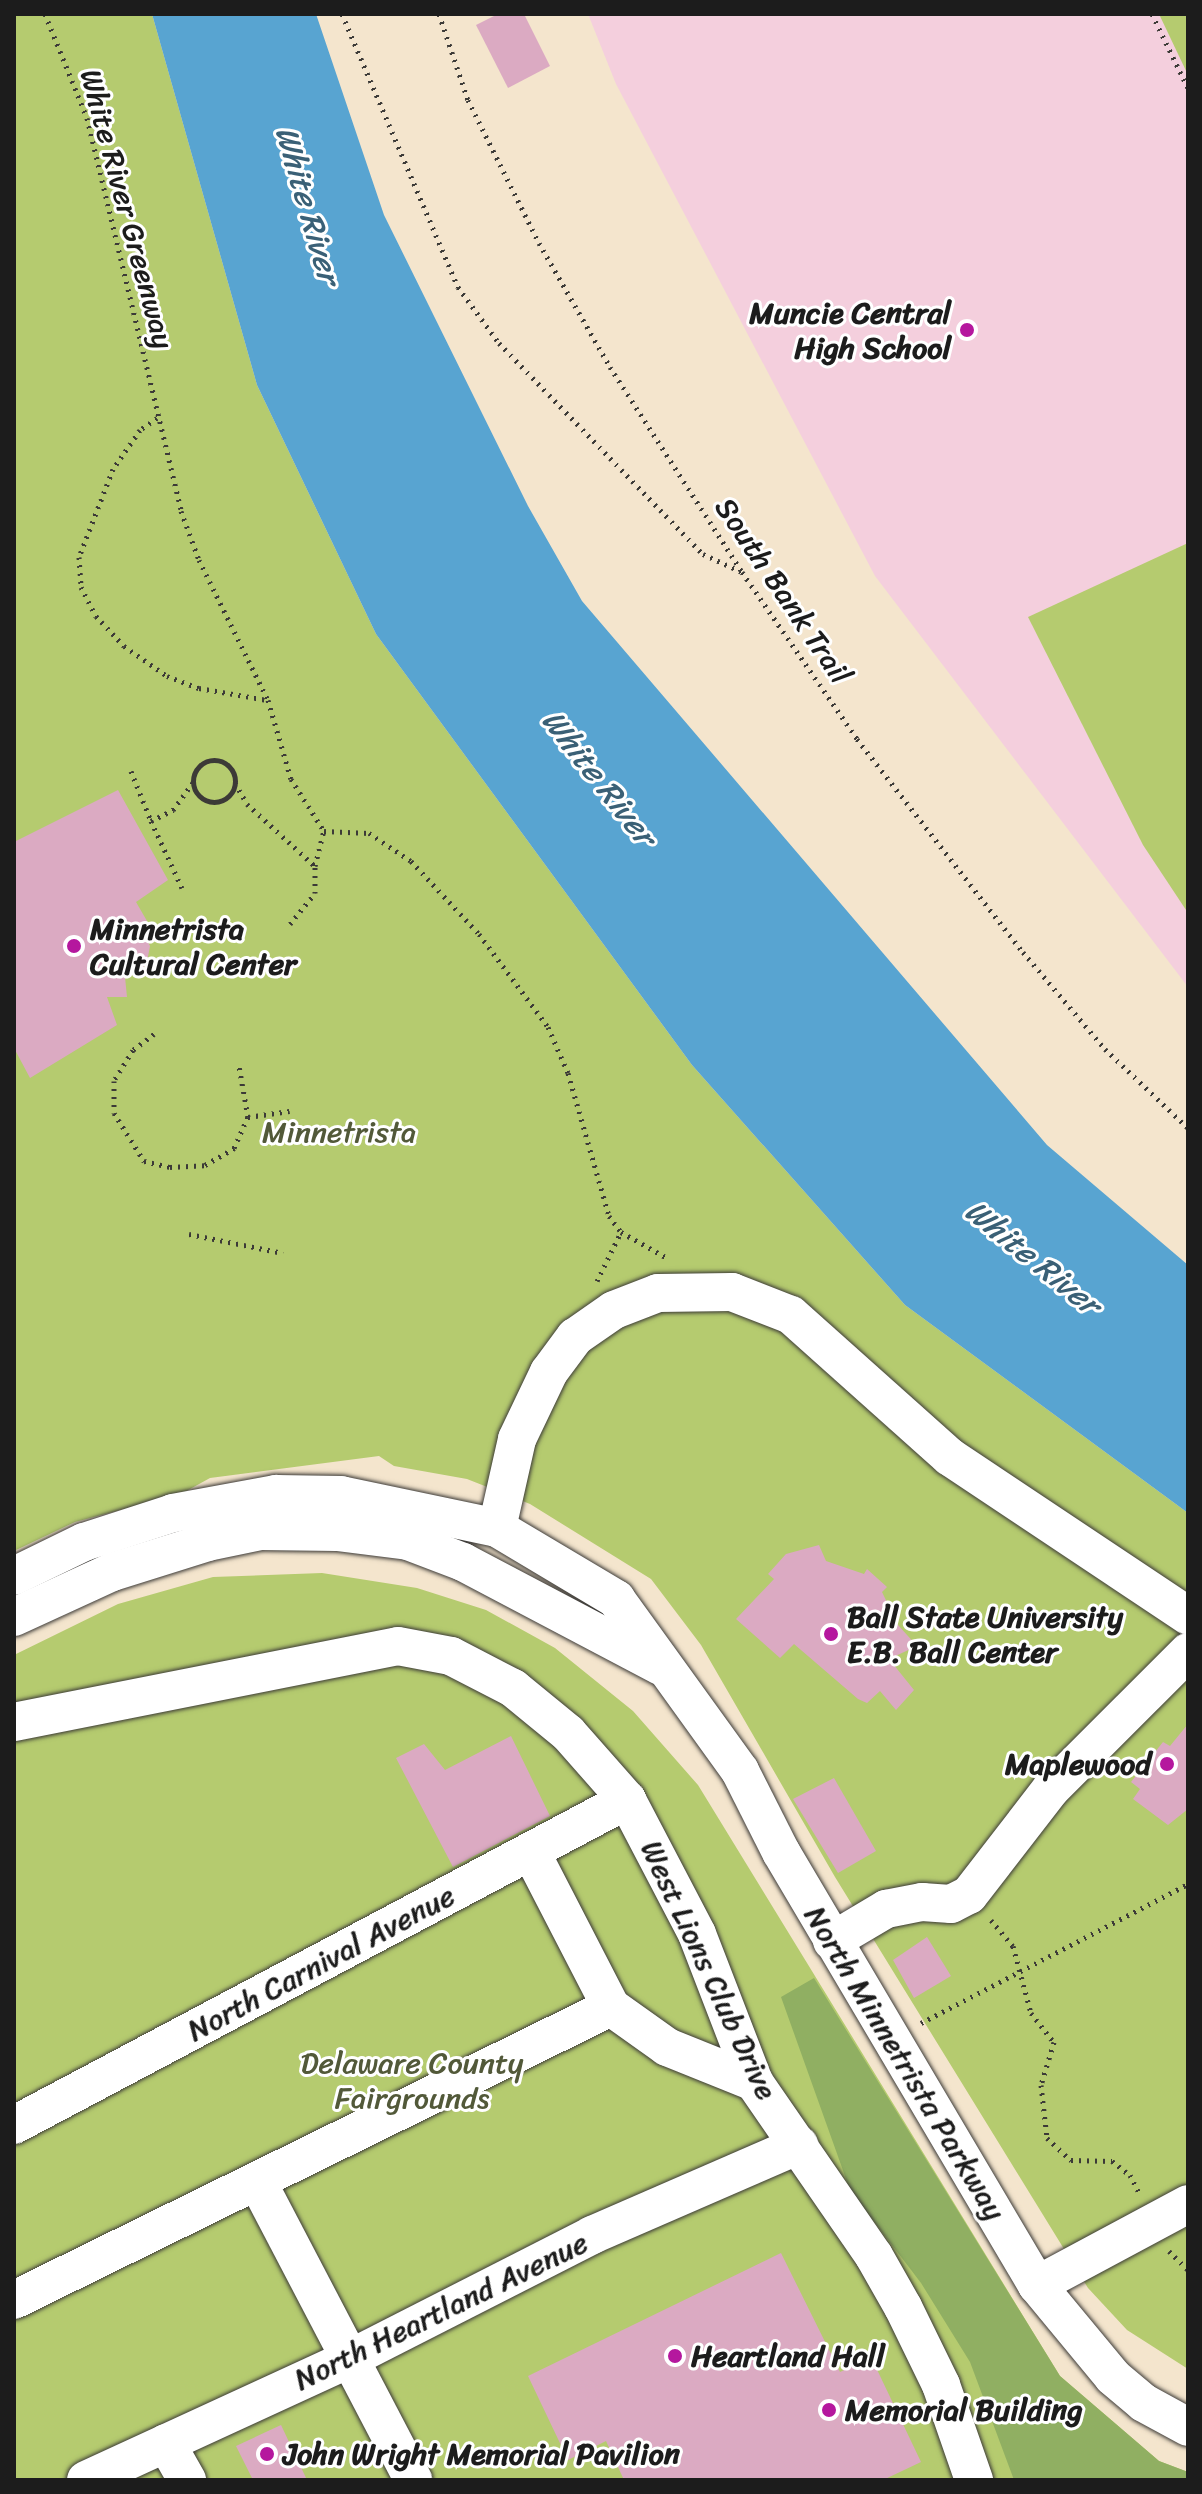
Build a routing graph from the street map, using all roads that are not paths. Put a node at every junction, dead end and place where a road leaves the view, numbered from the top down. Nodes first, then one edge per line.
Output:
1 (497, 1528) junction
2 (14, 1576) edge
3 (1188, 1616) edge
4 (14, 1617) edge
5 (1188, 1652) edge
6 (660, 1666) junction
7 (14, 1722) edge
8 (627, 1800) junction
9 (531, 1852) junction
10 (832, 1941) junction
11 (611, 2007) junction
12 (754, 2082) junction
13 (14, 2125) edge
14 (799, 2145) junction
15 (257, 2181) junction
16 (1188, 2204) edge
17 (1037, 2285) junction
18 (14, 2300) edge
19 (351, 2358) junction
20 (1188, 2427) edge
21 (166, 2443) junction
22 (86, 2480) edge
23 (187, 2480) edge
24 (413, 2480) edge
25 (974, 2480) edge

1 - 2 street, North Minnetrista Parkway
1 - 3 street
1 - 6 street, North Minnetrista Parkway
4 - 6 street, North Minnetrista Parkway
5 - 10 street
6 - 10 street, North Minnetrista Parkway
7 - 8 street, West Lions Club Drive
8 - 9 street, North Carnival Avenue
8 - 12 street, West Lions Club Drive
9 - 11 street
9 - 13 street, North Carnival Avenue
10 - 17 street, North Minnetrista Parkway
11 - 12 street
11 - 15 street
12 - 14 street, West Lions Club Drive
14 - 19 street, North Heartland Avenue
14 - 25 street, West Lions Club Drive
15 - 18 street
15 - 19 street
16 - 17 street
17 - 20 street, North Minnetrista Parkway
19 - 21 street, North Heartland Avenue
19 - 24 street
21 - 22 street, North Heartland Avenue
21 - 23 street

